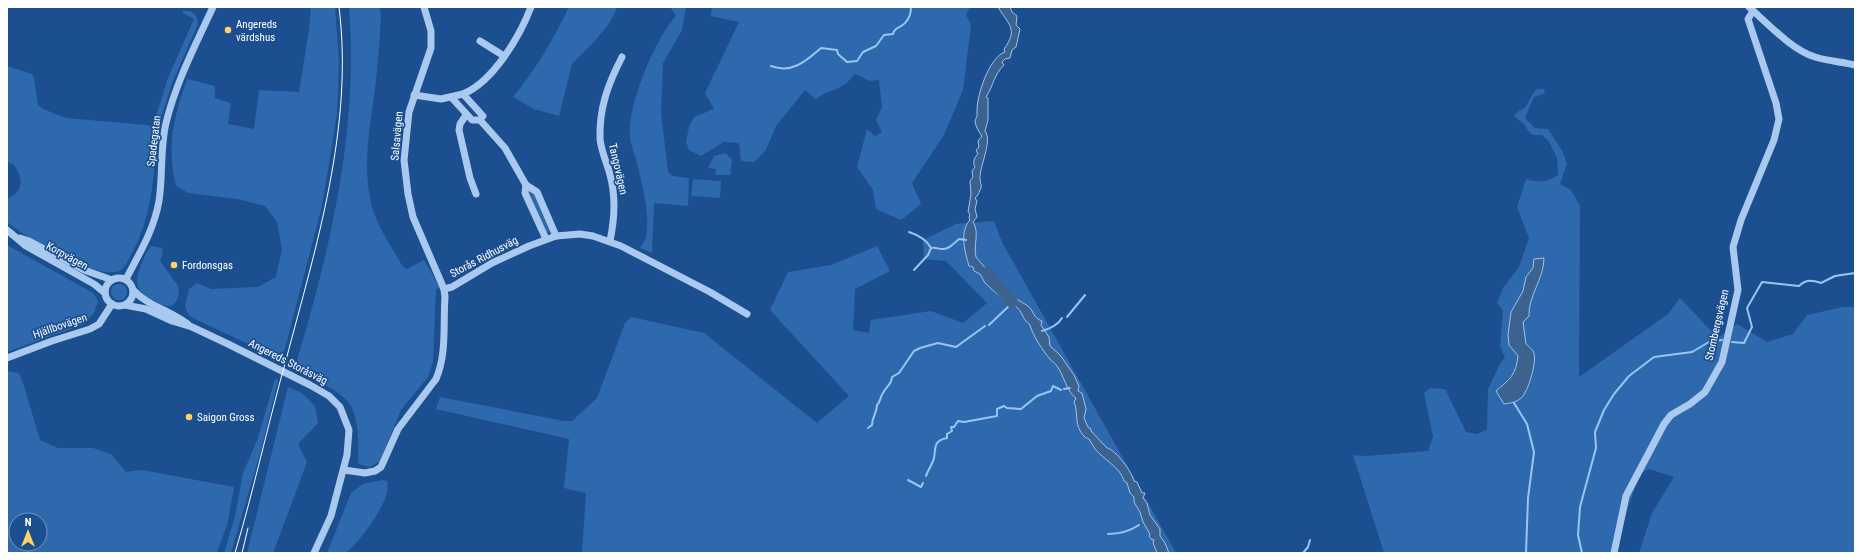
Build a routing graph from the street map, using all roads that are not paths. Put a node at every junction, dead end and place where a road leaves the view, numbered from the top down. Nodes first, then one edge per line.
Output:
1 (212, 7) edge
2 (424, 7) edge
3 (531, 7) edge
4 (1751, 9) edge
5 (480, 41) dead end
6 (504, 56) junction
7 (622, 57) dead end
8 (1855, 65) edge
9 (463, 94) junction
10 (414, 95) junction
11 (451, 98) junction
12 (466, 115) junction
13 (480, 120) junction
14 (526, 184) junction
15 (476, 194) dead end
16 (7, 230) edge
17 (556, 236) junction
18 (18, 238) junction
19 (546, 239) junction
20 (610, 240) junction
21 (126, 279) junction
22 (112, 280) junction
23 (444, 289) junction
24 (133, 290) junction
25 (106, 293) junction
26 (112, 304) junction
27 (125, 304) junction
28 (747, 314) dead end
29 (192, 327) junction
30 (7, 358) edge
31 (344, 470) junction
32 (314, 553) edge
33 (1614, 553) edge

1 - 21 street, Spadegatan
2 - 10 street, Salsavägen
3 - 6 street
4 - 8 street
4 - 33 street, Stombergsvägen
5 - 6 street
6 - 9 street
7 - 20 street, Tangovägen
9 - 11 street
9 - 13 street
10 - 11 street
10 - 23 street, Salsavägen
11 - 12 street
12 - 13 street
12 - 15 street
13 - 14 street
14 - 17 street
14 - 19 street
16 - 18 street, Korpvägen
17 - 19 street, Storås Ridhusväg
17 - 20 street, Storås Ridhusväg
18 - 22 street, Korpvägen
18 - 25 street, Korpvägen
19 - 23 street, Storås Ridhusväg
20 - 28 street, Storås Ridhusväg
21 - 22 street
21 - 24 street
22 - 25 street
23 - 31 street, Storås Ridhusväg
24 - 27 street
24 - 29 street, Angereds Storåsväg
25 - 26 street
26 - 27 street
26 - 30 street, Hjällbovägen
27 - 29 street, Angereds Storåsväg
29 - 31 street, Angereds Storåsväg
31 - 32 street, Angereds Storåsväg

